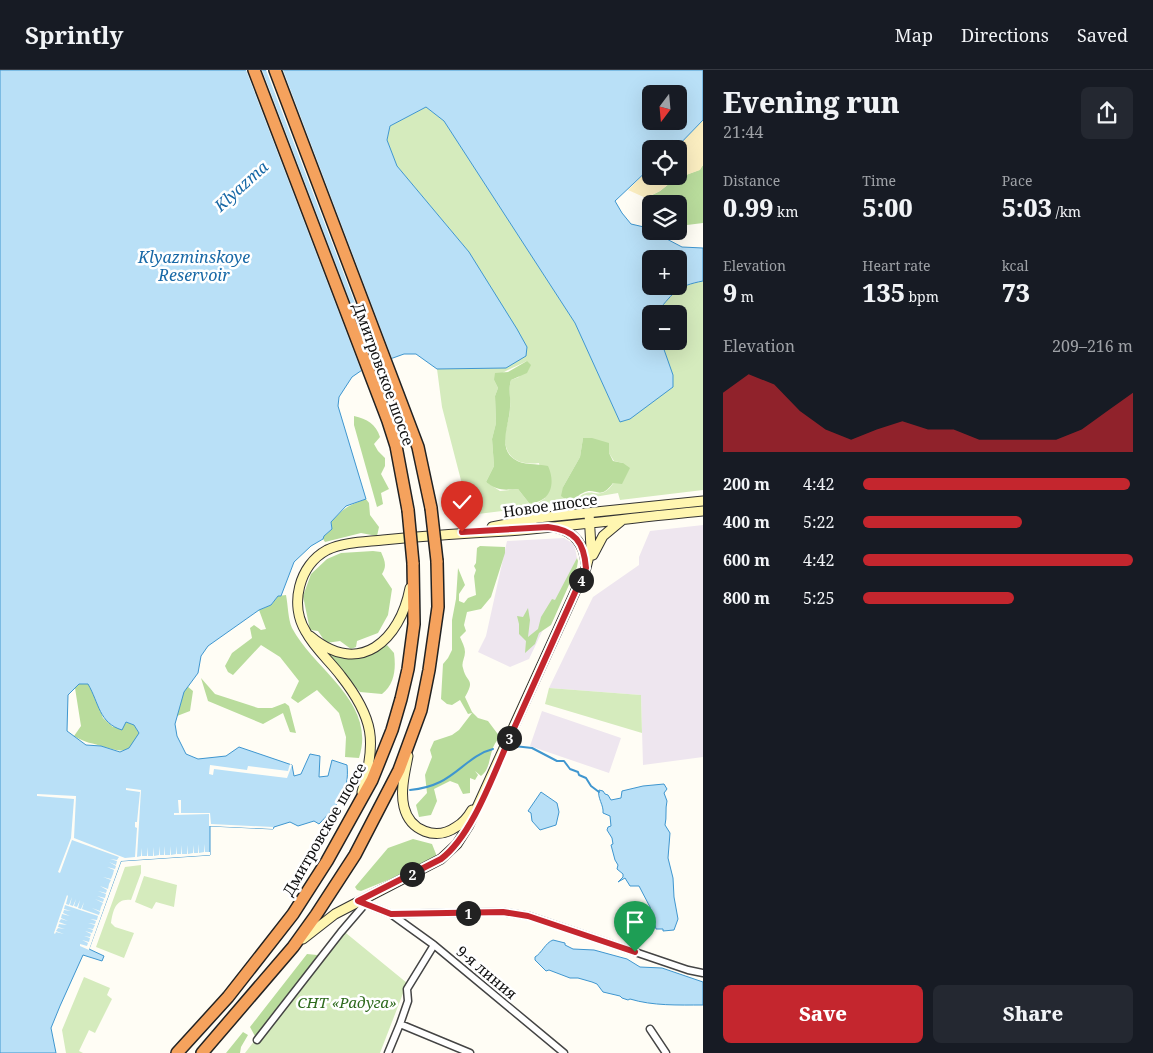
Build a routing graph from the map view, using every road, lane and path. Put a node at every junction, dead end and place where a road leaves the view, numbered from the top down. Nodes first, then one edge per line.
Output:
1 (254, 70) edge
2 (275, 70) edge
3 (703, 501) edge
4 (703, 511) edge
5 (588, 513) junction
6 (625, 519) junction
7 (590, 523) junction
8 (548, 527) junction
9 (462, 532) junction
10 (413, 565) junction
11 (586, 568) junction
12 (305, 632) junction
13 (411, 739) junction
14 (483, 796) junction
15 (355, 808) junction
16 (362, 903) junction
17 (391, 914) junction
18 (434, 945) junction
19 (293, 947) junction
20 (703, 972) edge
21 (400, 1024) junction
22 (650, 1029) dead end
23 (257, 1040) dead end
24 (177, 1053) edge
25 (202, 1053) edge
26 (388, 1053) edge
27 (470, 1053) edge
28 (564, 1053) edge
29 (666, 1053) edge

1 - 10 highway, Дмитровское шоссе, bridge
2 - 13 highway, Дмитровское шоссе, bridge
3 - 5 main road, Новое шоссе
4 - 6 main road, Новое шоссе
5 - 7 main road
5 - 9 main road, Новое шоссе
6 - 7 main road, Новое шоссе
6 - 11 main road
7 - 8 main road, Новое шоссе
7 - 11 main road
8 - 9 main road, Новое шоссе
8 - 11 main road
9 - 12 main road
10 - 12 main road
10 - 15 highway, Дмитровское шоссе
11 - 14 main road
12 - 15 main road
13 - 14 main road
13 - 19 highway, Дмитровское шоссе
14 - 16 main road
15 - 24 highway, Дмитровское шоссе
16 - 17 street
16 - 19 main road
16 - 23 street
17 - 18 street, 9-я линия
17 - 20 street
18 - 21 street
18 - 28 street, 9-я линия
19 - 25 highway, Дмитровское шоссе
21 - 26 street
21 - 27 street
22 - 29 street

